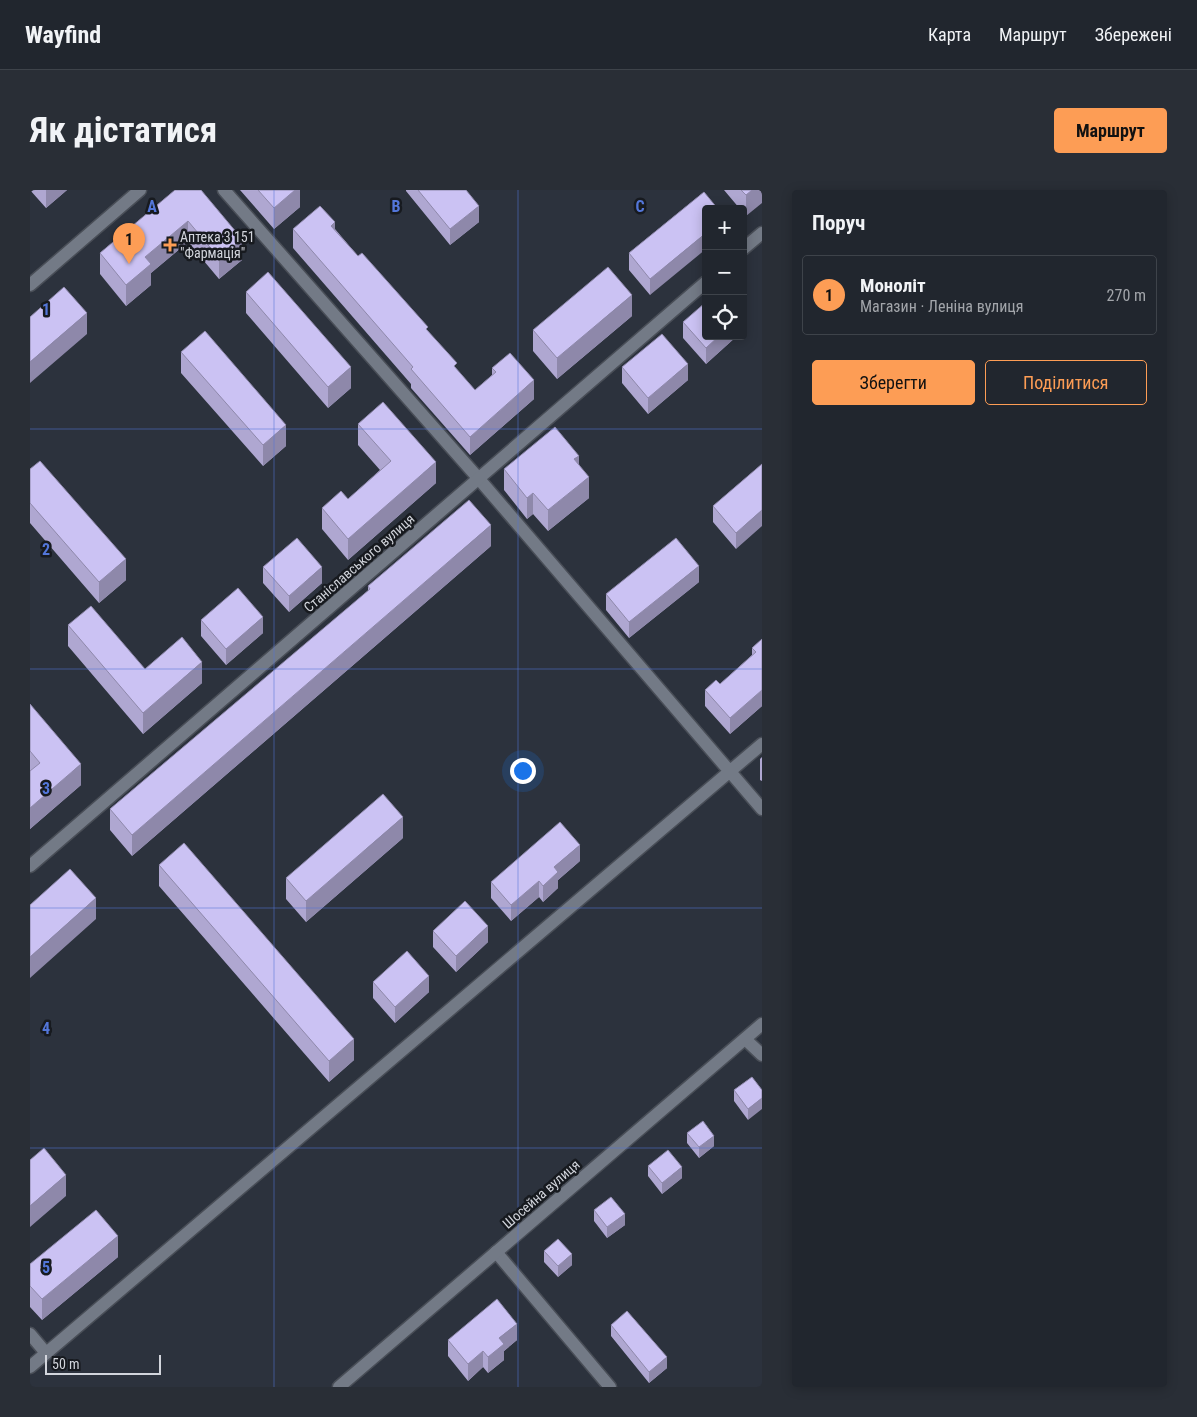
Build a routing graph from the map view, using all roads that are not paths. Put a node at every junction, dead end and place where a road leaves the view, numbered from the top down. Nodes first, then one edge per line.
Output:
1 (140, 190) edge
2 (224, 190) edge
3 (762, 233) edge
4 (747, 246) edge
5 (30, 285) edge
6 (702, 285) edge
7 (479, 479) junction
8 (762, 744) edge
9 (729, 772) junction
10 (762, 809) edge
11 (30, 866) edge
12 (762, 1024) edge
13 (745, 1039) junction
14 (762, 1055) edge
15 (496, 1252) junction
16 (30, 1334) edge
17 (46, 1353) junction
18 (30, 1367) edge
19 (339, 1387) edge
20 (610, 1387) edge

1 - 5 street
2 - 7 street
3 - 4 street
6 - 7 street, Станіславського вулиця
7 - 9 street
7 - 11 street, Станіславського вулиця
8 - 9 street
9 - 10 street
9 - 17 street
12 - 13 street, Шосейна вулиця
13 - 14 street
13 - 15 street, Шосейна вулиця
15 - 19 street, Шосейна вулиця
15 - 20 street
16 - 17 street
17 - 18 street

